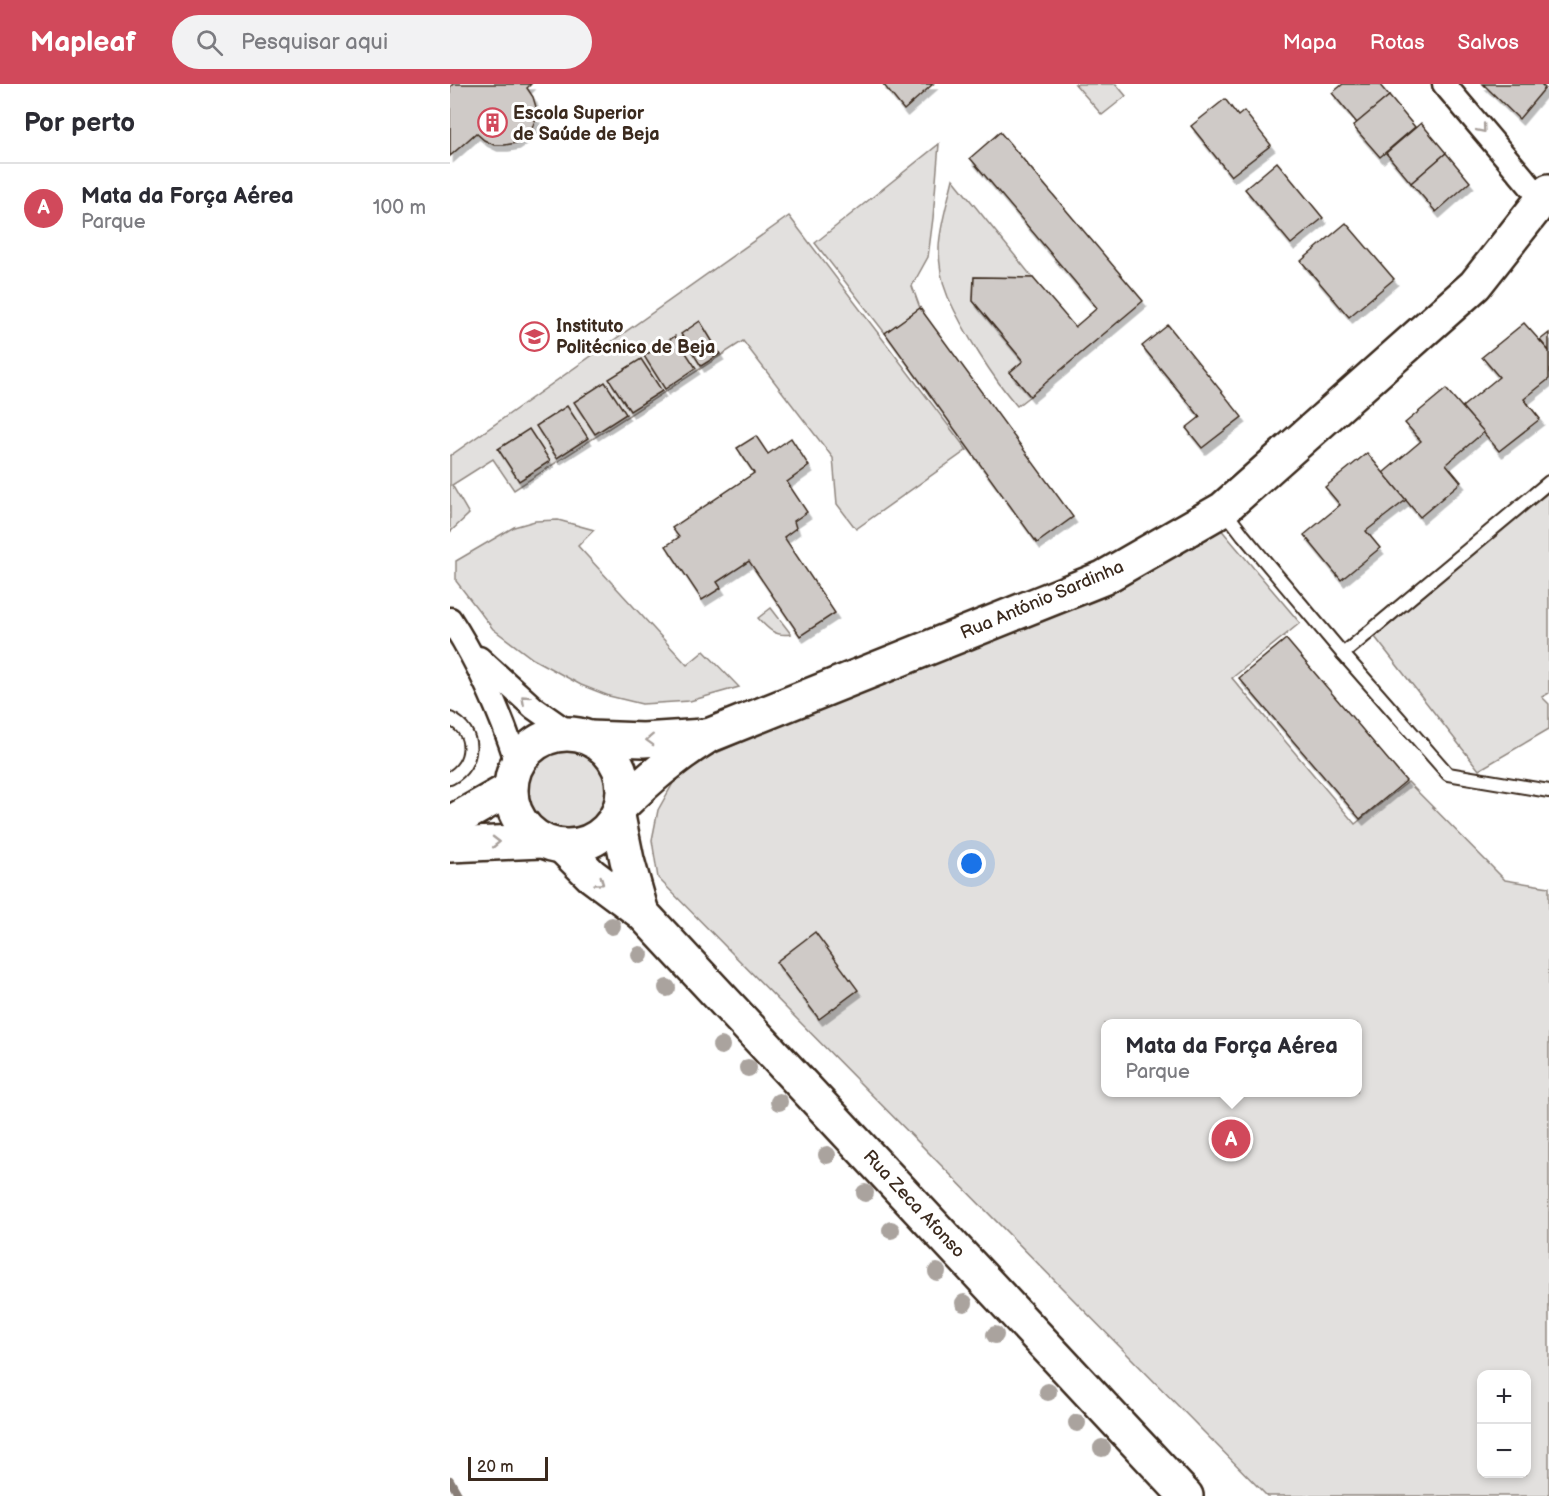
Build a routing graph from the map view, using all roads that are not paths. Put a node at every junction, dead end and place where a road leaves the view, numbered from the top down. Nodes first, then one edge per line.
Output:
1 (1444, 84) edge
2 (1547, 204) edge
3 (1549, 482) edge
4 (1223, 509) junction
5 (450, 619) edge
6 (471, 651) junction
7 (1343, 654) junction
8 (450, 719) edge
9 (580, 736) junction
10 (708, 736) junction
11 (514, 776) junction
12 (450, 777) edge
13 (1549, 791) edge
14 (620, 811) junction
15 (450, 822) edge
16 (553, 844) junction
17 (450, 845) edge
18 (642, 913) junction
19 (1186, 1496) edge

1 -> 2 street
2 - 4 main road, Rua António Sardinha
3 - 7 lane
4 - 7 lane
4 - 10 main road, Rua António Sardinha
5 - 6 street
9 -> 6 street
6 - 11 street
7 - 13 lane
8 - 12 lane
10 -> 9 main road, Rua António Sardinha
9 - 11 main road, Rua António Sardinha
9 - 14 main road
10 - 14 main road, Rua António Sardinha
11 - 15 main road, Rua António Sardinha
11 - 16 main road
14 - 16 main road, Rua António Sardinha
14 - 18 main road, Rua Zeca Afonso
17 -> 16 main road, Rua António Sardinha
16 -> 18 main road, Rua Zeca Afonso
18 - 19 main road, Rua Zeca Afonso

